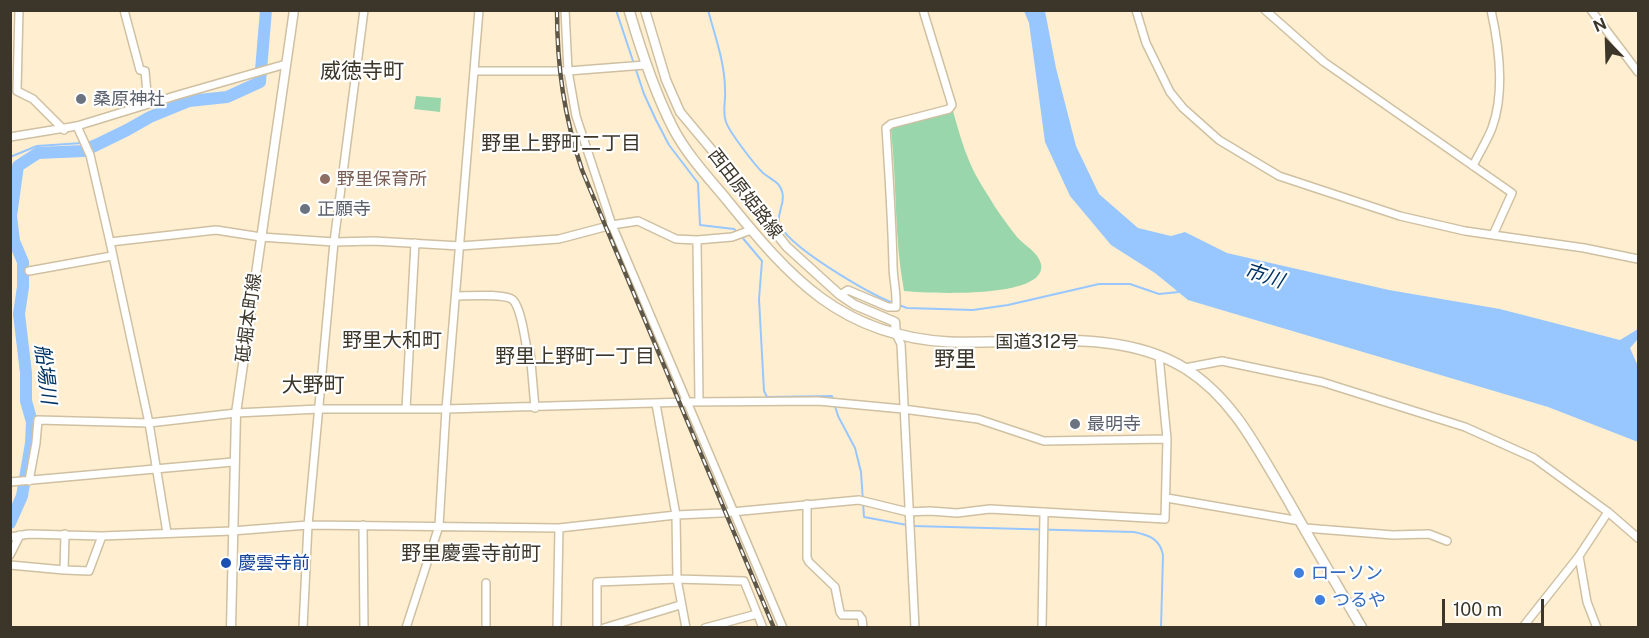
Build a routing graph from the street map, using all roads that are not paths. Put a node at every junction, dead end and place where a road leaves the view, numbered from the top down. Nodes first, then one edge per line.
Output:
1 (19, 10) edge
2 (124, 10) edge
3 (294, 10) edge
4 (364, 10) edge
5 (479, 10) edge
6 (565, 10) edge
7 (629, 10) edge
8 (645, 10) edge
9 (923, 10) edge
10 (1136, 10) edge
11 (1265, 10) edge
12 (1491, 10) edge
13 (1592, 11) edge
14 (286, 64) junction
15 (645, 65) junction
16 (474, 71) junction
17 (568, 71) junction
18 (1638, 72) edge
19 (14, 91) edge
20 (148, 104) junction
21 (77, 126) junction
22 (64, 130) junction
23 (10, 137) edge
24 (1473, 166) junction
25 (612, 225) junction
26 (751, 230) junction
27 (1493, 235) junction
28 (261, 237) junction
29 (697, 240) junction
30 (110, 242) junction
31 (334, 242) junction
32 (414, 243) junction
33 (460, 246) junction
34 (112, 256) junction
35 (1638, 259) edge
36 (28, 271) dead end
37 (840, 295) junction
38 (456, 296) junction
39 (896, 334) junction
40 (1159, 356) junction
41 (1185, 368) junction
42 (687, 402) junction
43 (699, 402) junction
44 (656, 404) junction
45 (535, 408) junction
46 (406, 409) junction
47 (903, 409) junction
48 (319, 410) junction
49 (446, 410) junction
50 (236, 413) junction
51 (149, 423) junction
52 (1167, 439) junction
53 (234, 462) junction
54 (156, 468) junction
55 (29, 481) junction
56 (10, 482) edge
57 (1167, 498) junction
58 (807, 504) junction
59 (734, 511) junction
60 (908, 512) junction
61 (1044, 512) junction
62 (1608, 512) junction
63 (676, 515) junction
64 (308, 525) junction
65 (363, 525) junction
66 (1302, 525) junction
67 (439, 526) junction
68 (559, 528) junction
69 (232, 531) junction
70 (167, 533) junction
71 (65, 534) junction
72 (20, 536) junction
73 (102, 536) junction
74 (10, 537) edge
75 (1638, 538) edge
76 (1447, 541) dead end
77 (10, 555) edge
78 (1579, 556) junction
79 (10, 565) edge
80 (64, 570) junction
81 (677, 579) junction
82 (486, 583) dead end
83 (680, 605) junction
84 (757, 614) junction
85 (231, 627) edge
86 (303, 627) edge
87 (364, 627) edge
88 (406, 627) edge
89 (486, 627) edge
90 (557, 627) edge
91 (597, 627) edge
92 (604, 627) edge
93 (686, 627) edge
94 (705, 627) edge
95 (763, 627) edge
96 (783, 627) edge
97 (863, 627) edge
98 (915, 627) edge
99 (1042, 627) edge
100 (1362, 627) edge
101 (1522, 627) edge
102 (1597, 627) edge

1 - 19 street
2 - 20 street
3 - 14 main road, 砥堀本町線
4 - 31 street
5 - 16 street
6 - 17 street
7 - 15 highway, 国道312号
8 - 37 main road, 西田原姫路線
9 - 37 street
10 - 27 street
11 - 24 street
12 - 24 street
13 - 18 street
14 - 20 street
14 - 28 main road, 砥堀本町線
15 - 17 street
15 - 26 highway, 国道312号
16 - 17 street
16 - 33 street
17 - 25 street
19 - 22 street
20 - 21 street
21 - 22 street
21 - 30 street
22 - 23 street
24 - 27 street
25 - 29 street
25 - 33 street
25 - 42 street
26 - 29 street
26 - 39 highway, 国道312号
27 - 35 street
28 - 30 street
28 - 31 street
28 - 50 main road, 砥堀本町線
29 - 43 street
30 - 34 street
31 - 32 street
31 - 48 street
32 - 33 street
32 - 46 street
33 - 38 street
34 - 36 street
34 - 51 street
37 - 39 main road, 西田原姫路線
38 - 45 street
38 - 49 street
39 - 40 highway, 国道312号
39 - 47 street
40 - 41 highway, 国道312号
40 - 52 street
41 - 62 street
41 - 66 highway, 国道312号
42 - 43 street
42 - 44 street
42 - 59 street
43 - 47 street
44 - 45 street
44 - 63 street
45 - 49 street
46 - 48 street
46 - 49 street
47 - 52 street
47 - 60 street
48 - 50 street
48 - 64 street
49 - 67 street
50 - 51 street
50 - 53 main road, 砥堀本町線
51 - 54 street
51 - 55 street
52 - 57 street
53 - 54 street
53 - 69 main road, 砥堀本町線
54 - 55 street
54 - 70 street
55 - 56 street
57 - 61 street
57 - 66 street
58 - 59 street
58 - 60 street
58 - 97 street
59 - 63 street
59 - 96 street
60 - 61 street
60 - 98 street
61 - 99 street
62 - 75 street
62 - 78 street
63 - 68 street
63 - 81 street
64 - 65 street
64 - 69 street
64 - 86 street
65 - 67 street
65 - 87 street
66 - 76 street
66 - 100 highway, 国道312号
67 - 68 street
67 - 88 street
68 - 90 street
69 - 70 street
69 - 85 main road, 砥堀本町線
70 - 73 street
71 - 72 street
71 - 73 street
71 - 80 street
72 - 74 street
72 - 77 street
73 - 80 street
78 - 101 street
78 - 102 street
79 - 80 street
81 - 83 street
81 - 84 street
81 - 91 street
82 - 89 street
83 - 92 street
83 - 93 street
84 - 94 street
84 - 95 street

